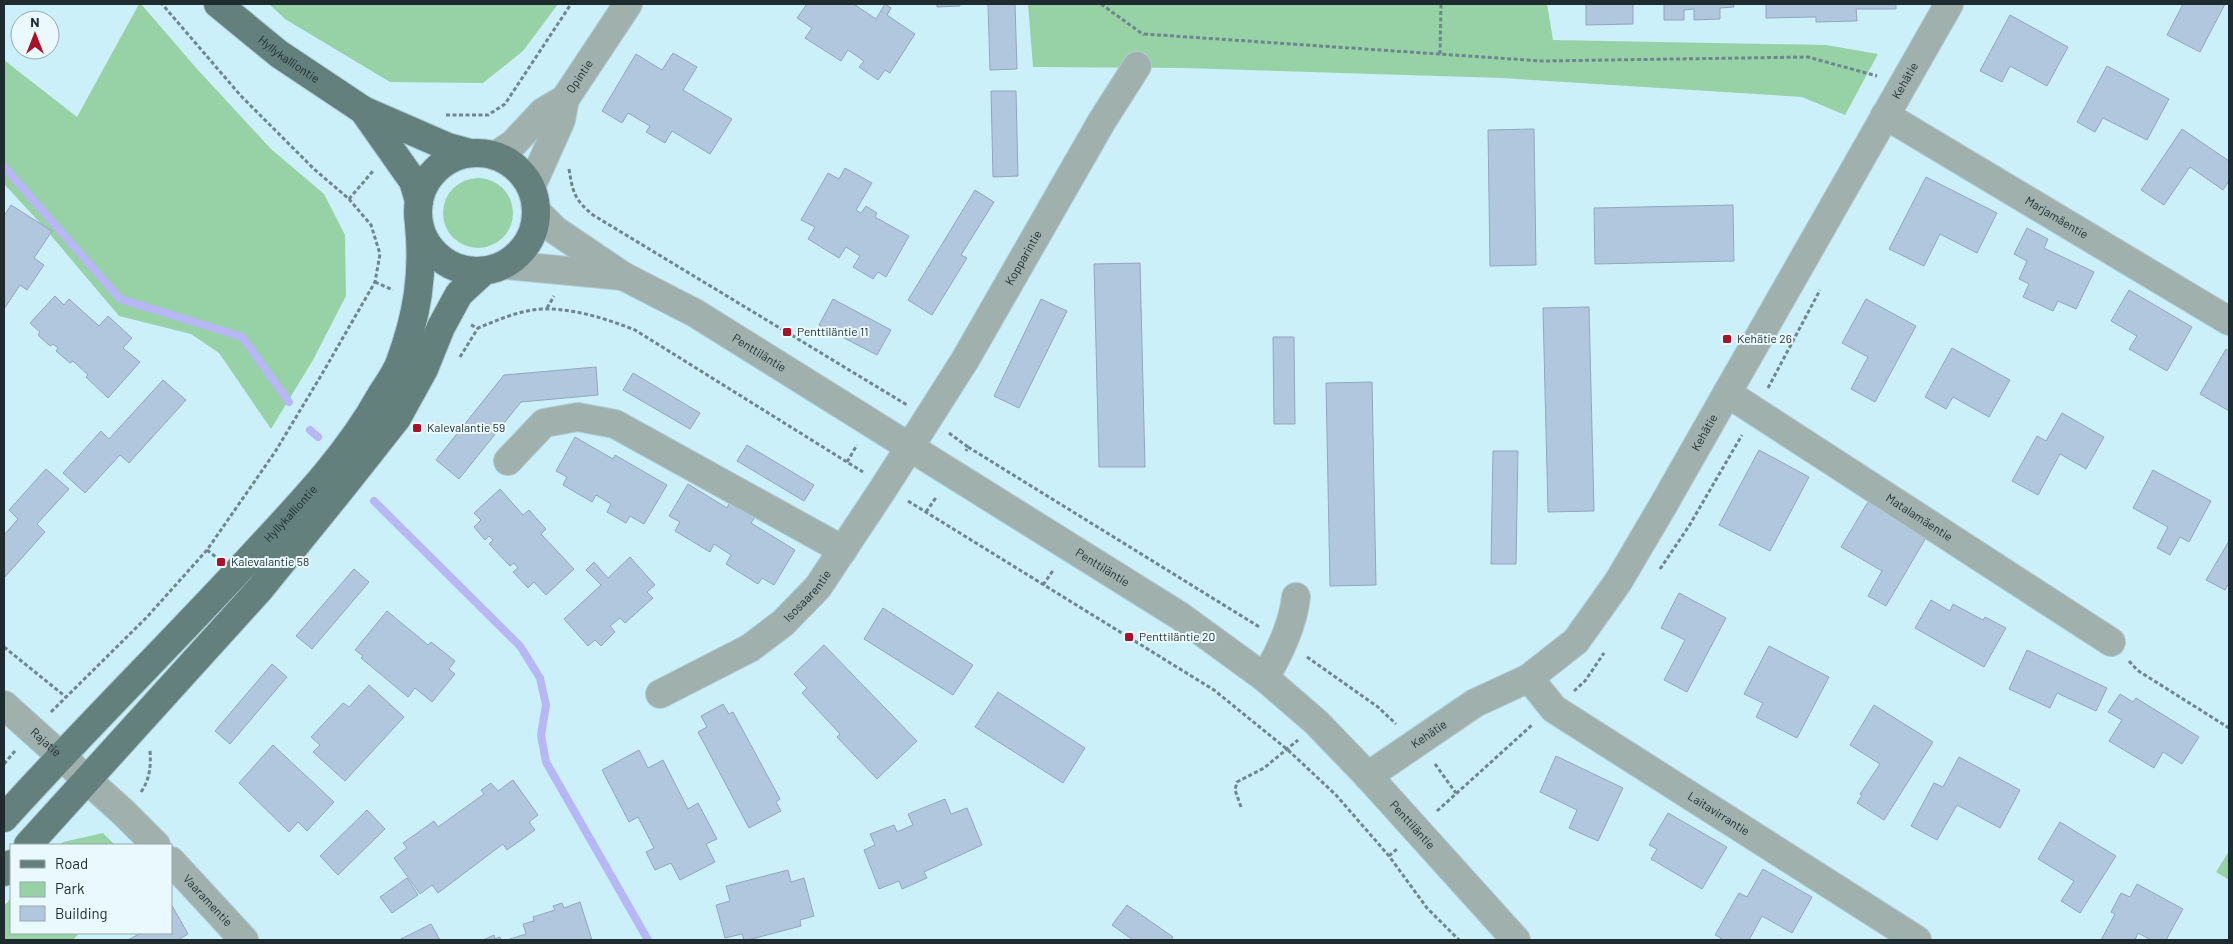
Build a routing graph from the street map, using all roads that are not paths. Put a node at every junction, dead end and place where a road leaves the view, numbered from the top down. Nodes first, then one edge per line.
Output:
1 (218, 4) edge
2 (628, 4) edge
3 (1949, 4) edge
4 (1137, 66) road end
5 (363, 110) junction
6 (1885, 115) junction
7 (543, 132) junction
8 (482, 154) junction
9 (534, 200) junction
10 (419, 213) junction
11 (495, 268) junction
12 (623, 276) junction
13 (2229, 321) edge
14 (1727, 393) junction
15 (909, 448) junction
16 (508, 461) dead end
17 (843, 550) junction
18 (1296, 596) dead end
19 (2112, 642) road end
20 (1265, 678) junction
21 (1529, 678) junction
22 (660, 694) dead end
23 (4, 705) edge
24 (60, 756) junction
25 (1368, 776) junction
26 (87, 780) junction
27 (4, 818) edge
28 (29, 844) edge
29 (155, 844) edge
30 (172, 862) edge
31 (244, 940) edge
32 (1516, 940) edge
33 (1917, 940) edge

1 - 5 main road, Hyllykalliontie
2 - 7 street, Opintie
3 - 6 street, Kehätie
4 - 15 street, Kopparintie
5 - 8 main road, Hyllykalliontie
5 - 10 main road, Hyllykalliontie
6 - 13 street, Marjamäentie
6 - 14 street, Kehätie
7 - 8 street, Opintie
7 - 9 street
8 - 9 main road
8 - 10 main road
9 - 11 main road
9 - 12 street, Penttiläntie
10 - 11 main road
10 - 24 main road, Hyllykalliontie
11 - 12 street, Penttiläntie
11 - 26 main road, Hyllykalliontie
12 - 15 street, Penttiläntie
14 - 19 street, Matalamäentie
14 - 21 street, Kehätie
15 - 17 street, Isosaarentie
15 - 20 street, Penttiläntie
16 - 17 street
17 - 22 street, Isosaarentie
18 - 20 street
20 - 25 street, Penttiläntie
21 - 25 street, Kehätie
21 - 33 street, Laitavirrantie
23 - 24 street, Rajatie
24 - 26 street, Rajatie
24 - 27 main road, Hyllykalliontie
25 - 32 street, Penttiläntie
26 - 28 main road, Hyllykalliontie
26 - 29 street
30 - 31 street, Vaaramentie

